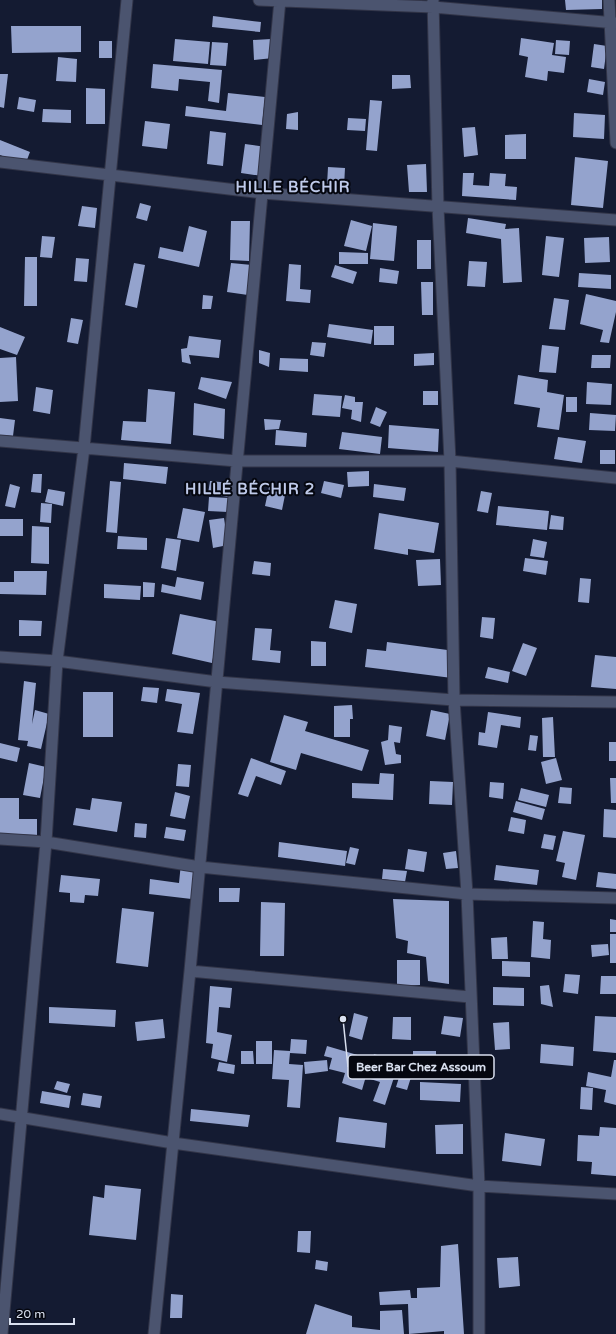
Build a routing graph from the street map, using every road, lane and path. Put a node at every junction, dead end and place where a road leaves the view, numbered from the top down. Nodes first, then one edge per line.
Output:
1 (127, 0) edge
2 (259, 0) edge
3 (609, 0) edge
4 (280, 1) edge
5 (433, 3) edge
6 (613, 23) edge
7 (616, 143) edge
8 (0, 162) edge
9 (110, 175) junction
10 (262, 193) junction
11 (438, 207) junction
12 (616, 220) edge
13 (0, 441) edge
14 (84, 448) junction
15 (237, 461) junction
16 (450, 461) junction
17 (616, 478) edge
18 (0, 657) edge
19 (57, 661) junction
20 (217, 682) junction
21 (454, 700) junction
22 (616, 702) edge
23 (0, 839) edge
24 (46, 842) junction
25 (200, 867) junction
26 (467, 894) junction
27 (616, 898) edge
28 (190, 971) junction
29 (470, 997) junction
30 (0, 1114) edge
31 (21, 1118) junction
32 (173, 1143) junction
33 (479, 1186) junction
34 (616, 1194) edge
35 (2, 1334) edge
36 (154, 1334) edge
37 (480, 1334) edge

1 - 9 street
2 - 4 street
3 - 6 street
4 - 5 street
4 - 10 street
5 - 6 street
5 - 11 street
6 - 7 street
8 - 9 street
9 - 10 street
9 - 14 street
10 - 11 street
10 - 15 street
11 - 12 street
11 - 16 street
13 - 14 street
14 - 15 street
14 - 19 street
15 - 16 street
15 - 20 street
16 - 17 street
16 - 21 street
18 - 19 street
19 - 20 street
19 - 24 street
20 - 21 street
20 - 25 street
21 - 22 street
21 - 26 street
23 - 24 street
24 - 25 street
24 - 31 street
25 - 26 street
25 - 28 street
26 - 27 street
26 - 29 street
28 - 29 street
28 - 32 street
29 - 33 street
30 - 31 street
31 - 32 street
31 - 35 street
32 - 33 street
32 - 36 street
33 - 34 street
33 - 37 street

